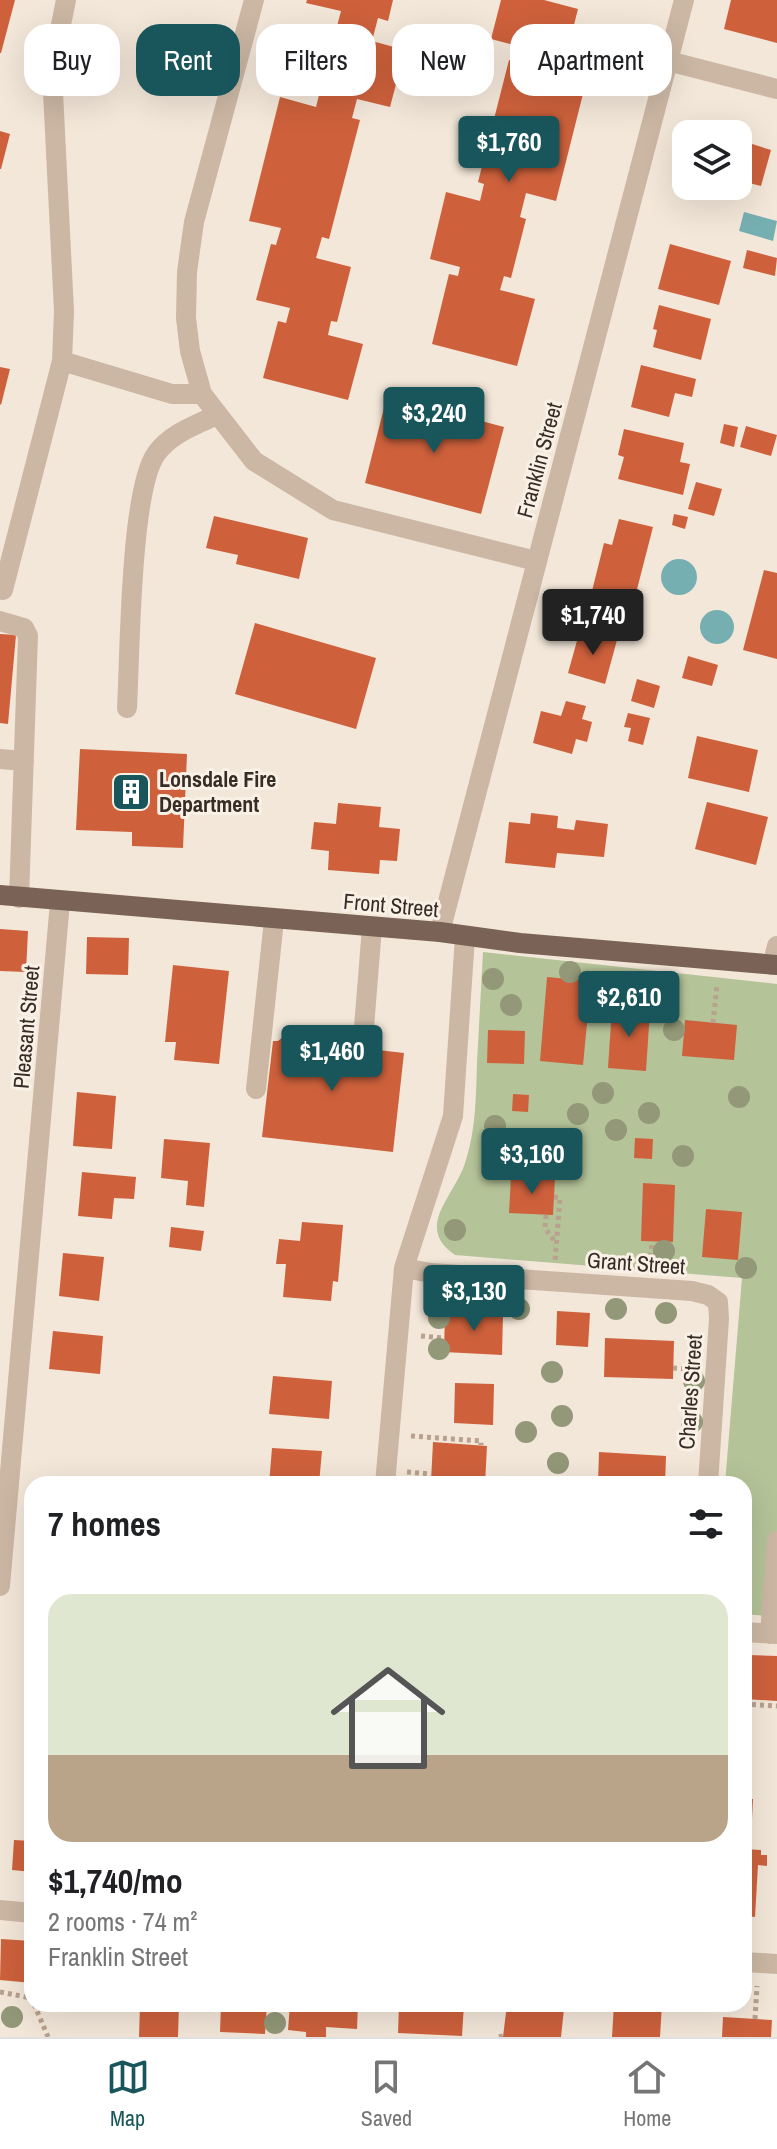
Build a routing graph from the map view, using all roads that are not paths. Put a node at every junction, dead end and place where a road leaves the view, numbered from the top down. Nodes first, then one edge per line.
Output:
1 (66, 0) edge
2 (254, 0) edge
3 (684, 0) edge
4 (672, 46) edge
5 (672, 62) edge
6 (777, 89) edge
7 (659, 96) edge
8 (62, 361) junction
9 (202, 394) junction
10 (217, 415) junction
11 (536, 561) junction
12 (3, 590) dead end
13 (0, 621) edge
14 (127, 708) dead end
15 (0, 759) edge
16 (24, 761) junction
17 (10, 896) edge
18 (60, 902) junction
19 (274, 920) junction
20 (372, 927) junction
21 (440, 932) junction
22 (465, 937) junction
23 (775, 959) edge
24 (363, 1040) dead end
25 (256, 1089) dead end
26 (404, 1268) junction
27 (718, 1302) joint
28 (9, 1409) edge
29 (386, 1476) edge
30 (709, 1476) edge
31 (777, 1541) edge
32 (0, 1586) edge
33 (752, 1633) edge
34 (773, 1634) edge
35 (0, 1910) edge
36 (24, 1912) edge
37 (752, 1962) edge
38 (777, 1964) edge

1 - 8 street
2 - 9 street
3 - 4 street, Franklin Street
5 - 6 street
7 - 11 street, Franklin Street
8 - 9 street
8 - 12 street
9 - 10 street
10 - 11 street
10 - 14 street
11 - 21 street, Franklin Street
13 - 16 street
15 - 16 street
16 - 17 street
17 - 18 main road, Front Street
18 - 19 main road, Front Street
18 - 28 street, Pleasant Street
19 - 20 main road, Front Street
19 - 25 street
20 - 21 main road, Front Street
20 - 24 street
21 - 22 main road, Front Street
22 - 23 main road, Front Street
22 - 26 street
26 - 27 street, Grant Street
26 - 29 street
27 - 30 street, Charles Street
28 - 32 street, Pleasant Street
31 - 34 street
33 - 34 street
35 - 36 street
37 - 38 street

